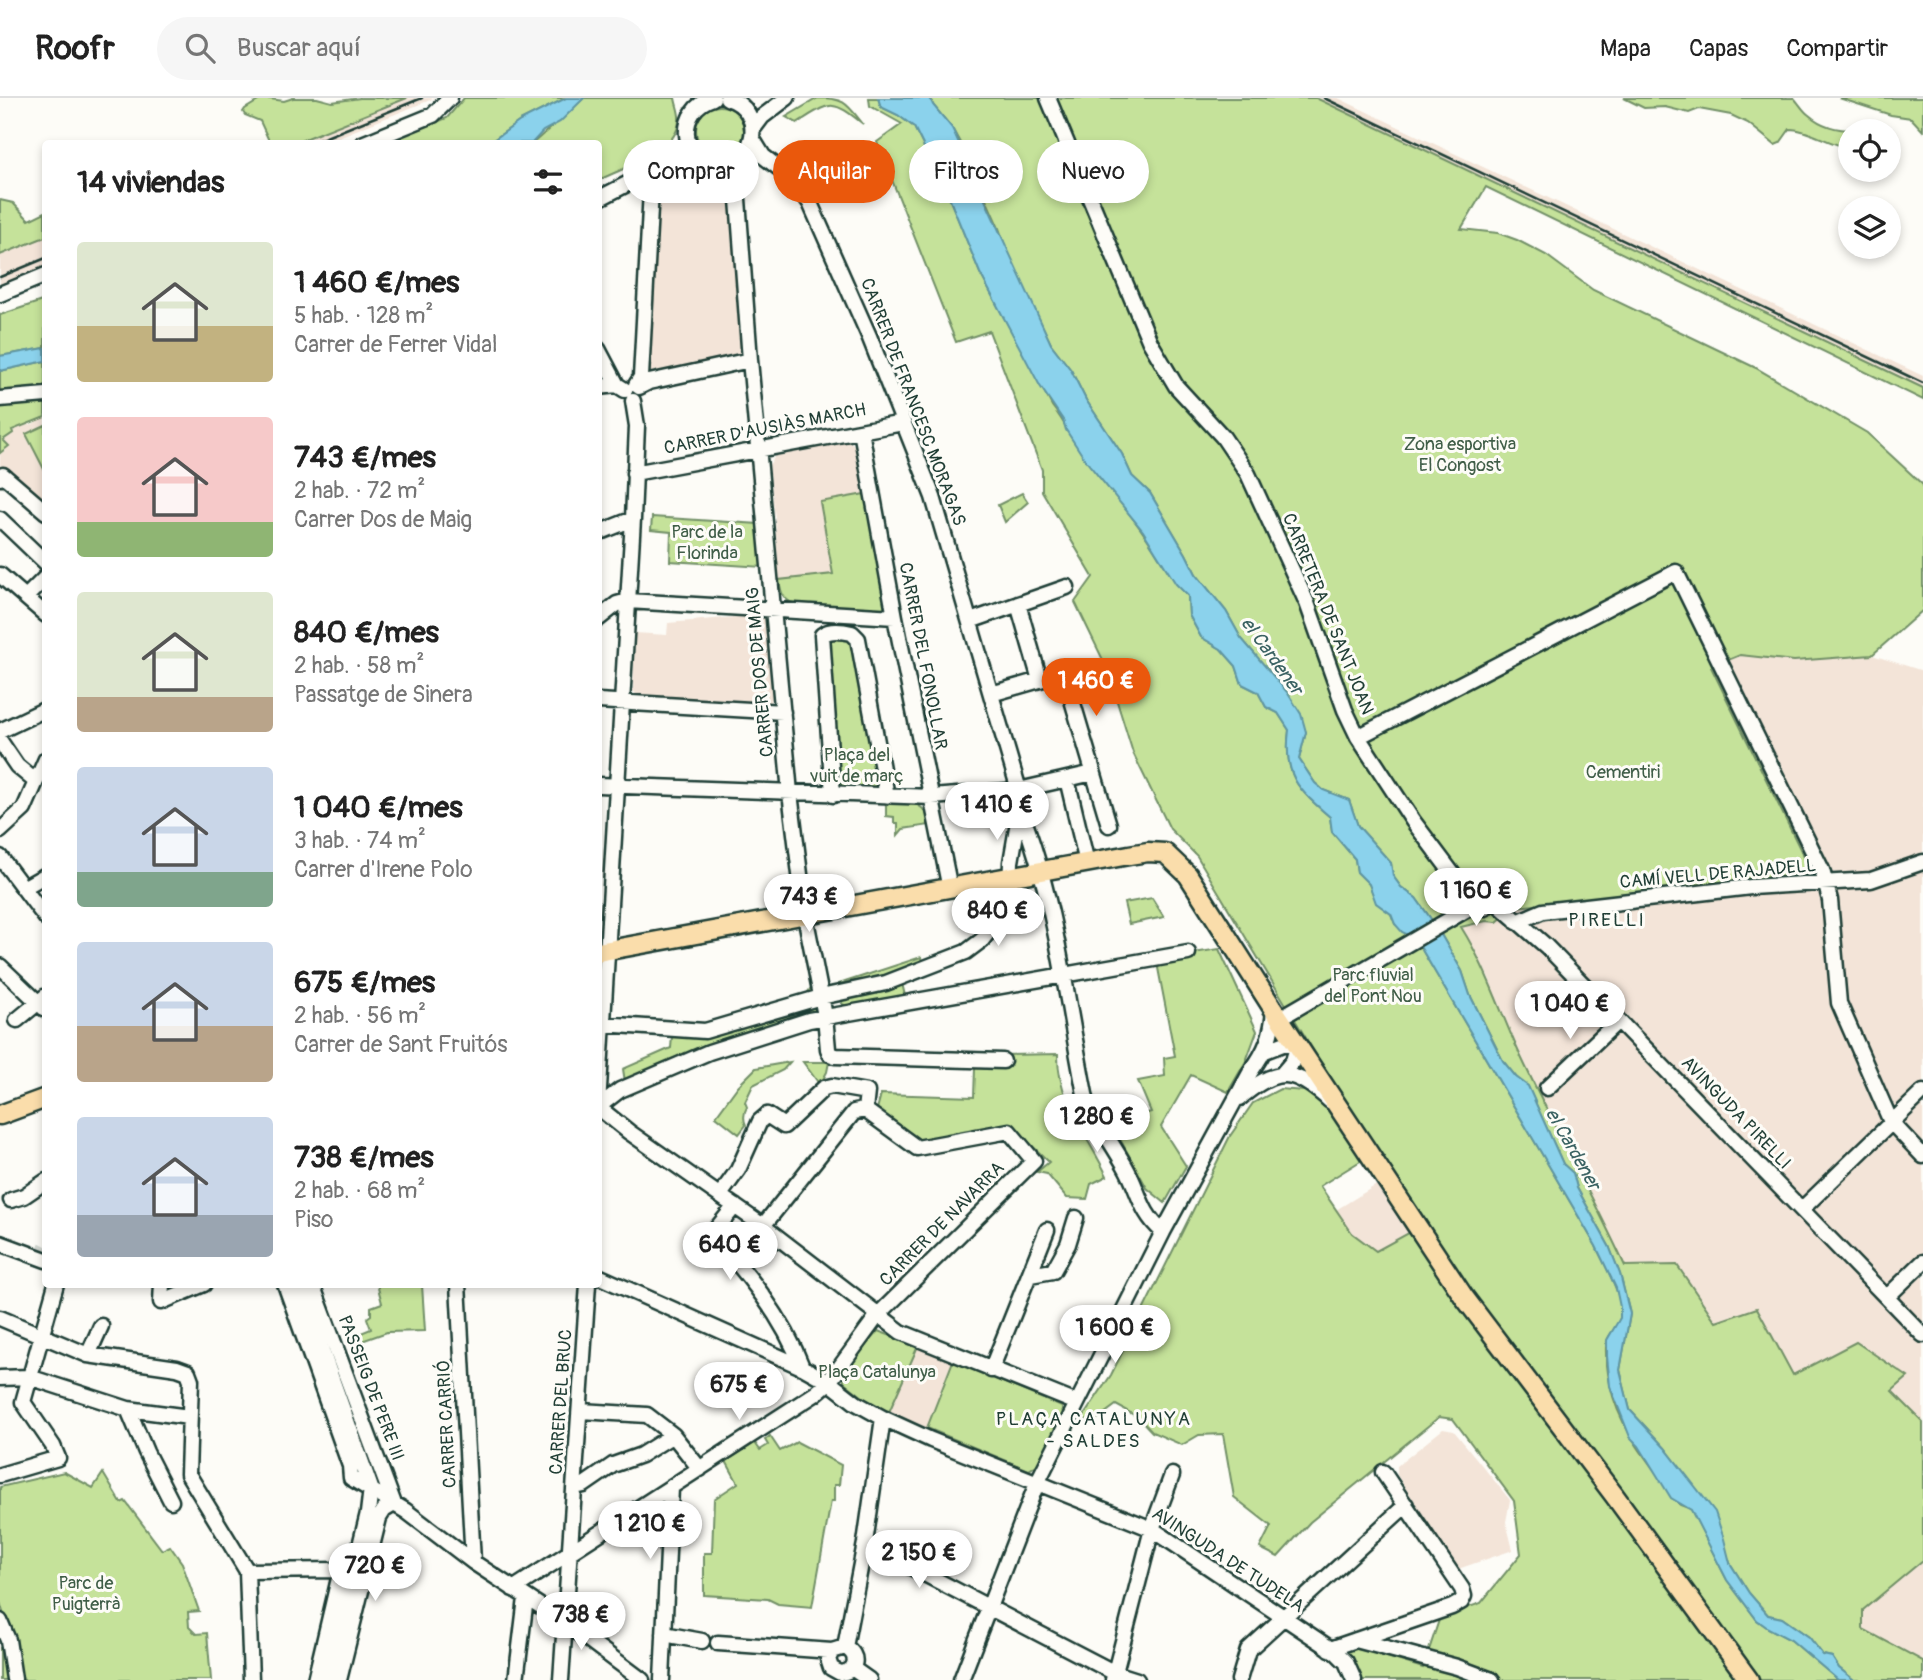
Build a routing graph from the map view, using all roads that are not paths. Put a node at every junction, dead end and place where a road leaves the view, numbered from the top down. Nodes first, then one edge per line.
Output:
1 (450, 98) edge
2 (713, 98) edge
3 (727, 98) edge
4 (1048, 98) edge
5 (782, 101) edge
6 (743, 107) junction
7 (686, 133) junction
8 (752, 134) junction
9 (372, 140) edge
10 (682, 140) edge
11 (689, 140) edge
12 (748, 140) edge
13 (773, 164) edge
14 (623, 187) edge
15 (602, 198) edge
16 (651, 203) edge
17 (737, 203) edge
18 (810, 203) edge
19 (42, 277) edge
20 (0, 294) edge
21 (602, 354) edge
22 (750, 360) junction
23 (602, 387) edge
24 (630, 390) junction
25 (42, 394) edge
26 (0, 399) edge
27 (903, 423) junction
28 (861, 430) junction
29 (760, 450) junction
30 (634, 473) junction
31 (1, 477) edge
32 (42, 509) edge
33 (0, 519) edge
34 (633, 519) junction
35 (602, 531) edge
36 (42, 559) edge
37 (0, 575) edge
38 (42, 581) edge
39 (1067, 587) dead end
40 (26, 597) junction
41 (628, 601) junction
42 (1018, 604) junction
43 (42, 611) edge
44 (774, 611) junction
45 (602, 616) edge
46 (895, 617) junction
47 (970, 621) junction
48 (1040, 680) junction
49 (991, 694) junction
50 (602, 701) edge
51 (621, 702) junction
52 (42, 711) edge
53 (783, 712) junction
54 (0, 731) edge
55 (1358, 737) junction
56 (0, 741) edge
57 (42, 767) edge
58 (1093, 773) junction
59 (1067, 779) junction
60 (35, 781) junction
61 (602, 785) edge
62 (617, 786) junction
63 (1018, 790) junction
64 (790, 793) junction
65 (833, 795) junction
66 (887, 796) junction
67 (932, 797) junction
68 (1020, 810) junction
69 (1109, 825) dead end
70 (0, 831) edge
71 (3, 862) edge
72 (1923, 862) edge
73 (1087, 863) junction
74 (1040, 872) junction
75 (42, 877) edge
76 (1005, 879) junction
77 (1826, 883) junction
78 (23, 888) junction
79 (950, 889) junction
80 (1478, 899) junction
81 (42, 913) edge
82 (805, 915) junction
83 (1517, 922) junction
84 (603, 951) edge
85 (1188, 953) dead end
86 (0, 966) edge
87 (1062, 976) junction
88 (602, 990) edge
89 (821, 997) junction
90 (42, 1002) edge
91 (42, 1004) edge
92 (1277, 1014) junction
93 (825, 1016) junction
94 (18, 1020) dead end
95 (1618, 1021) junction
96 (602, 1030) edge
97 (1298, 1044) junction
98 (1265, 1051) junction
99 (1003, 1061) dead end
100 (1282, 1074) junction
101 (1547, 1088) dead end
102 (1923, 1092) edge
103 (42, 1099) edge
104 (602, 1103) edge
105 (1231, 1106) junction
106 (602, 1109) edge
107 (865, 1110) junction
108 (1342, 1112) junction
109 (0, 1114) edge
110 (1891, 1122) junction
111 (1923, 1156) edge
112 (42, 1184) edge
113 (720, 1195) junction
114 (11, 1200) dead end
115 (735, 1206) junction
116 (1802, 1209) junction
117 (1076, 1218) dead end
118 (763, 1226) junction
119 (1047, 1230) dead end
120 (1163, 1232) junction
121 (0, 1243) edge
122 (42, 1257) edge
123 (1923, 1262) edge
124 (1030, 1275) junction
125 (605, 1279) edge
126 (55, 1288) edge
127 (162, 1288) edge
128 (194, 1288) edge
129 (286, 1288) edge
130 (299, 1288) edge
131 (313, 1288) edge
132 (458, 1288) edge
133 (588, 1288) edge
134 (1887, 1297) junction
135 (878, 1315) junction
136 (0, 1318) edge
137 (101, 1326) dead end
138 (1923, 1335) edge
139 (40, 1336) junction
140 (88, 1354) junction
141 (802, 1367) junction
142 (991, 1370) junction
143 (29, 1377) junction
144 (0, 1378) edge
145 (829, 1382) junction
146 (1077, 1404) junction
147 (128, 1409) junction
148 (581, 1411) junction
149 (189, 1417) junction
150 (883, 1418) junction
151 (673, 1435) junction
152 (700, 1469) junction
153 (1383, 1472) dead end
154 (0, 1475) edge
155 (1172, 1475) dead end
156 (1037, 1483) junction
157 (575, 1487) junction
158 (371, 1488) junction
159 (671, 1488) junction
160 (171, 1501) dead end
161 (394, 1504) junction
162 (1406, 1505) junction
163 (373, 1517) junction
164 (1152, 1529) junction
165 (865, 1543) junction
166 (569, 1555) junction
167 (473, 1562) junction
168 (247, 1571) junction
169 (513, 1589) junction
170 (526, 1598) junction
171 (989, 1607) junction
172 (1284, 1619) junction
173 (0, 1621) edge
174 (566, 1623) junction
175 (664, 1634) junction
176 (1356, 1640) junction
177 (702, 1641) dead end
178 (718, 1643) dead end
179 (839, 1649) junction
180 (1333, 1651) junction
181 (852, 1668) junction
182 (830, 1676) edge
183 (1114, 1677) edge
184 (15, 1679) edge
185 (251, 1680) edge
186 (315, 1680) edge
187 (327, 1680) edge
188 (338, 1680) edge
189 (516, 1680) edge
190 (561, 1680) edge
191 (642, 1680) edge
192 (662, 1680) edge
193 (869, 1680) edge
194 (961, 1680) edge
195 (1137, 1680) edge
196 (1239, 1680) edge
197 (1354, 1680) edge
198 (1492, 1680) edge
199 (1749, 1680) edge

1 - 9 street
2 - 7 street
3 - 6 street
4 - 55 street, CARRETERA DE SANT JOAN
5 - 6 street
5 - 8 street
6 - 8 street, CARRER DE FRANCESC MORAGAS
7 - 10 street
7 - 11 street
8 - 12 street
8 - 13 street, CARRER DE FRANCESC MORAGAS
14 - 15 street
16 - 24 street
17 - 22 street, CARRER DOS DE MAIG
18 - 27 street, CARRER DE FRANCESC MORAGAS
19 - 20 street
21 - 24 street
22 - 24 street
22 - 29 street, CARRER DOS DE MAIG
23 - 24 street
24 - 30 street
25 - 26 street
27 - 28 street, CARRER D'AUSIÀS MARCH
27 - 47 street, CARRER DE FRANCESC MORAGAS
28 - 29 street, CARRER D'AUSIÀS MARCH
28 - 46 street, CARRER DEL FONOLLAR
29 - 30 street, CARRER D'AUSIÀS MARCH
29 - 44 street, CARRER DOS DE MAIG
30 - 34 street
31 - 32 street
33 - 36 street
34 - 35 street
34 - 41 street
37 - 40 street
38 - 40 street
39 - 42 street
40 - 43 street
41 - 44 street
41 - 45 street
41 - 51 street
42 - 47 street
42 - 48 street
44 - 46 street
44 - 53 street, CARRER DOS DE MAIG
46 - 67 street, CARRER DEL FONOLLAR
47 - 49 street, CARRER DE FRANCESC MORAGAS
48 - 49 street
48 - 58 street
49 - 63 street, CARRER DE FRANCESC MORAGAS
50 - 51 street
51 - 53 street
51 - 62 street
52 - 54 street
53 - 64 street, CARRER DOS DE MAIG
55 - 77 street
55 - 80 street, CARRETERA DE SANT JOAN
56 - 60 street
57 - 60 street
58 - 59 street
58 - 69 street
59 - 63 street
59 - 73 street
60 - 70 street
61 - 62 street
62 - 64 street
62 - 84 street
63 - 67 street
63 - 68 street, CARRER DE FRANCESC MORAGAS
64 - 65 street
64 - 82 street, CARRER DOS DE MAIG
65 - 66 street
65 - 66 street
66 - 67 street
67 - 79 street, CARRER DEL FONOLLAR
68 - 74 street, CARRER DE FRANCESC MORAGAS
68 - 76 street, CARRER DE FRANCESC MORAGAS
71 - 78 street
72 - 77 street, CAMÍ VELL DE RAJADELL
73 - 74 main road
73 - 92 main road
74 - 76 main road
74 - 87 street, CARRER DE FRANCESC MORAGAS
75 - 78 street
76 - 79 main road
76 - 89 street, CARRER DE FRANCESC MORAGAS
77 - 83 street, CAMÍ VELL DE RAJADELL
77 - 110 street
78 - 81 street
79 - 82 main road
80 - 83 street, AVINGUDA PIRELLI
80 - 92 street
82 - 84 main road
82 - 89 street, CARRER DOS DE MAIG
83 - 95 street, AVINGUDA PIRELLI
84 - 88 street
85 - 87 street
86 - 90 street
87 - 93 street
87 - 120 street, CARRER DE FRANCESC MORAGAS
89 - 93 street, CARRER DOS DE MAIG
89 - 96 street, CARRER DE FRANCESC MORAGAS
91 - 94 street
92 - 97 main road
92 - 98 street
93 - 99 street, CARRER DOS DE MAIG
93 - 104 street
95 - 101 street
95 - 116 street, AVINGUDA PIRELLI
97 - 98 street
97 - 100 street
97 - 108 main road
98 - 105 street
100 - 105 street
100 - 108 street
102 - 110 street
103 - 109 main road
105 - 120 street
106 - 113 street
107 - 113 street
107 - 118 street
107 - 135 street, CARRER DE NAVARRA
108 - 199 main road
110 - 111 street
110 - 116 street
112 - 114 street
113 - 115 street
115 - 118 street
115 - 141 street
116 - 134 street, AVINGUDA PIRELLI
117 - 124 street
118 - 135 street
119 - 124 street
120 - 146 street
121 - 122 street
123 - 134 street
124 - 142 street
125 - 141 street, AVINGUDA DE TUDELA
126 - 139 street
127 - 128 street
129 - 158 street
130 - 158 street
131 - 161 street, PASSEIG DE PERE III
132 - 167 street, CARRER CARRIÓ
133 - 148 street, CARRER DEL BRUC
134 - 138 street, AVINGUDA PIRELLI
135 - 142 street
135 - 145 street
136 - 139 street
137 - 140 street
139 - 140 street
139 - 143 street
140 - 149 street
141 - 145 street, AVINGUDA DE TUDELA
142 - 146 street
143 - 144 street
143 - 147 street
143 - 154 street
145 - 150 street, AVINGUDA DE TUDELA
145 - 152 street
146 - 156 street
147 - 149 street
147 - 160 street
148 - 151 street
148 - 157 street, CARRER DEL BRUC
149 - 168 street
150 - 156 street, AVINGUDA DE TUDELA
150 - 165 street
151 - 152 street
151 - 157 street
152 - 159 street
153 - 162 street
155 - 164 street
156 - 164 street, AVINGUDA DE TUDELA
156 - 171 street
157 - 166 street, CARRER DEL BRUC
158 - 161 street
158 - 163 street
159 - 166 street
159 - 175 street
161 - 163 street
161 - 167 street
162 - 172 street
162 - 176 street
163 - 187 street
163 - 188 street
164 - 172 street, AVINGUDA DE TUDELA
164 - 183 street
165 - 171 street
165 - 179 street
166 - 169 street
166 - 174 street, CARRER DEL BRUC
167 - 169 street
168 - 185 street
168 - 186 street
169 - 170 street
170 - 174 street
170 - 189 street
171 - 183 street
171 - 194 street
172 - 180 street, AVINGUDA DE TUDELA
172 - 196 street
173 - 184 street
174 - 190 street, CARRER DEL BRUC
174 - 191 street
175 - 177 street
175 - 192 street
176 - 180 street
176 - 198 street
178 - 179 street
179 - 181 street
179 - 182 street
180 - 197 street
181 - 182 street
181 - 193 street
183 - 195 street

